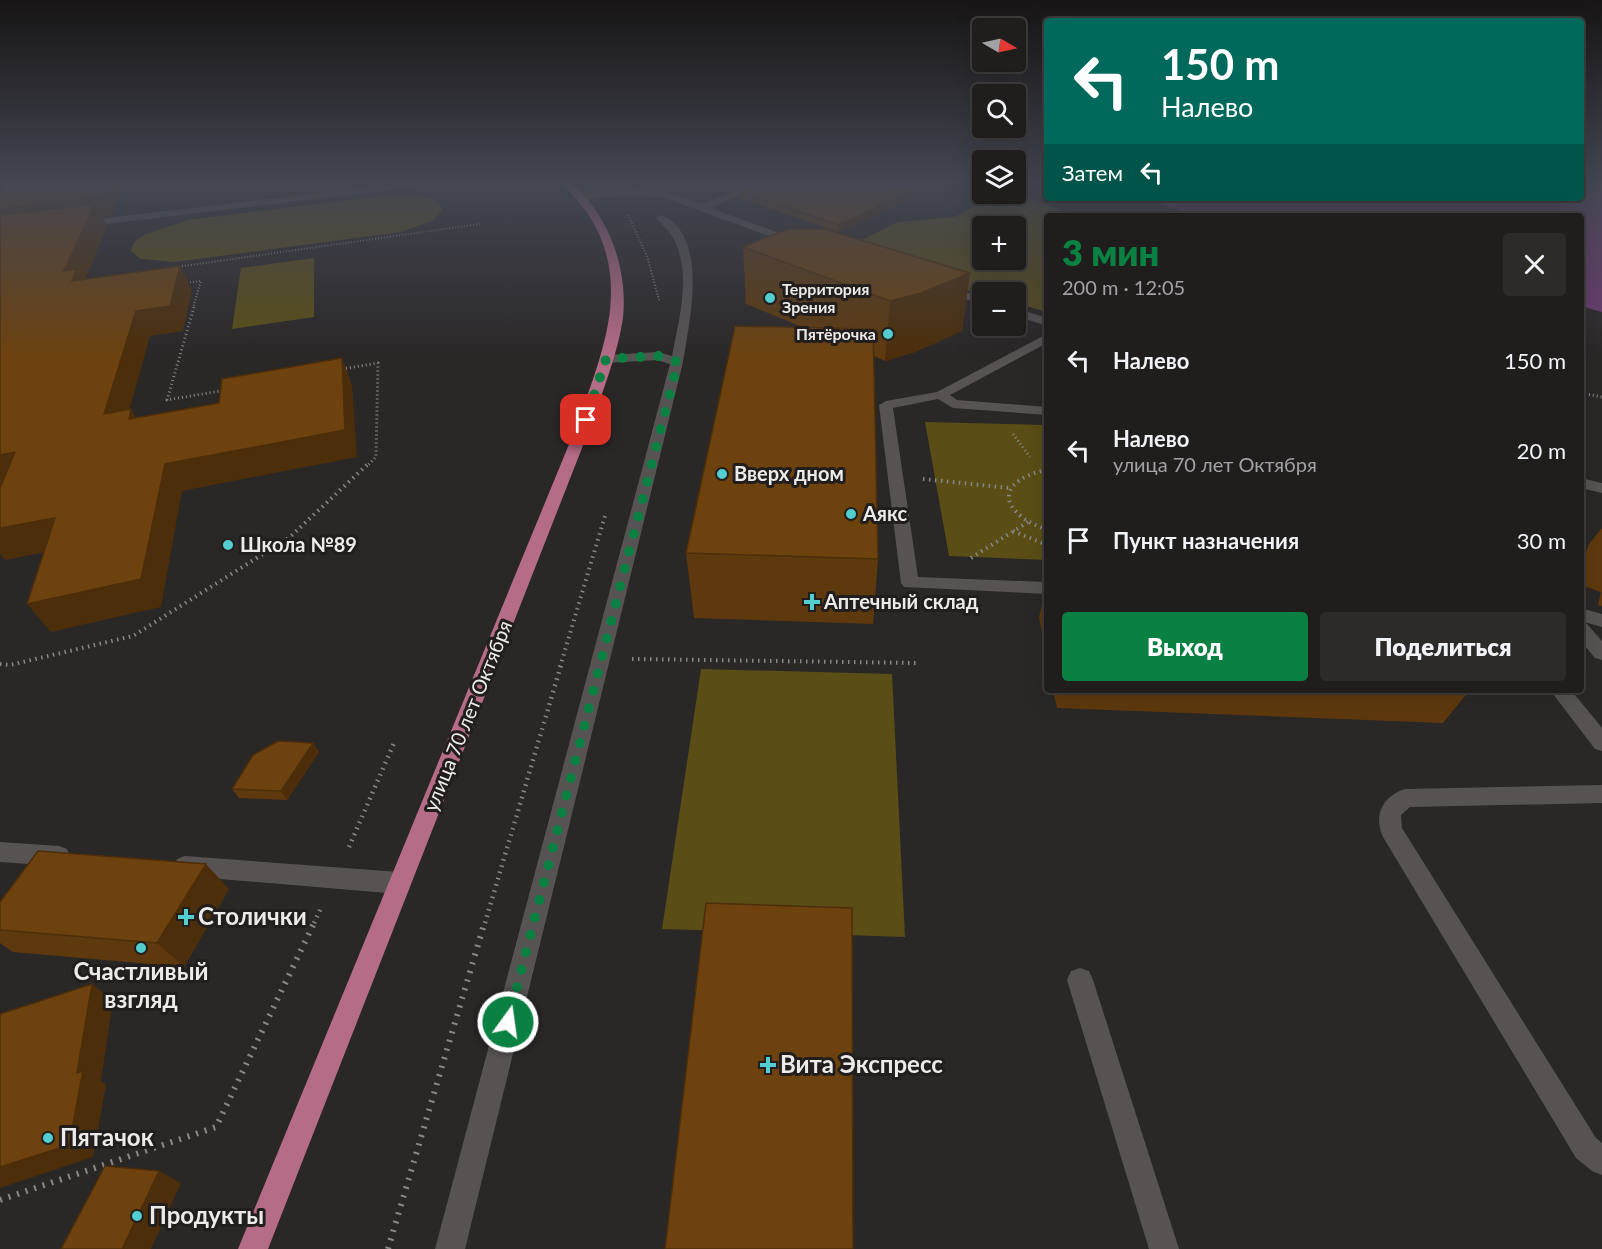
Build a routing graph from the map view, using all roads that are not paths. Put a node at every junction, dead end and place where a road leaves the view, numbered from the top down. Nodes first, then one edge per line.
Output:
1 (607, 242) edge
2 (681, 242) edge
3 (794, 242) edge
4 (810, 248) edge
5 (938, 287) edge
6 (972, 298) edge
7 (1026, 315) edge
8 (1044, 321) edge
9 (1044, 340) edge
10 (606, 359) junction
11 (678, 362) junction
12 (941, 395) junction
13 (1044, 411) edge
14 (1584, 484) edge
15 (1602, 488) edge
16 (1044, 588) edge
17 (1584, 615) edge
18 (1602, 621) edge
19 (1584, 632) edge
20 (1602, 653) edge
21 (1562, 693) edge
22 (1602, 743) edge
23 (1601, 795) edge
24 (0, 852) edge
25 (81, 858) edge
26 (162, 864) edge
27 (399, 883) junction
28 (1080, 980) dead end
29 (1602, 1161) edge
30 (253, 1249) edge
31 (450, 1249) edge
32 (1164, 1249) edge

1 - 10 main road, улица 70 лет Октября
2 - 11 street
3 - 4 street
5 - 6 street
7 - 8 street
9 - 12 street
10 - 11 street
10 - 27 main road, улица 70 лет Октября
11 - 31 street
12 - 13 street
12 - 16 street
14 - 15 street
17 - 18 street
19 - 20 street
21 - 22 street
23 - 29 street
24 - 25 street
26 - 27 street
27 - 30 main road, улица 70 лет Октября
28 - 32 street

